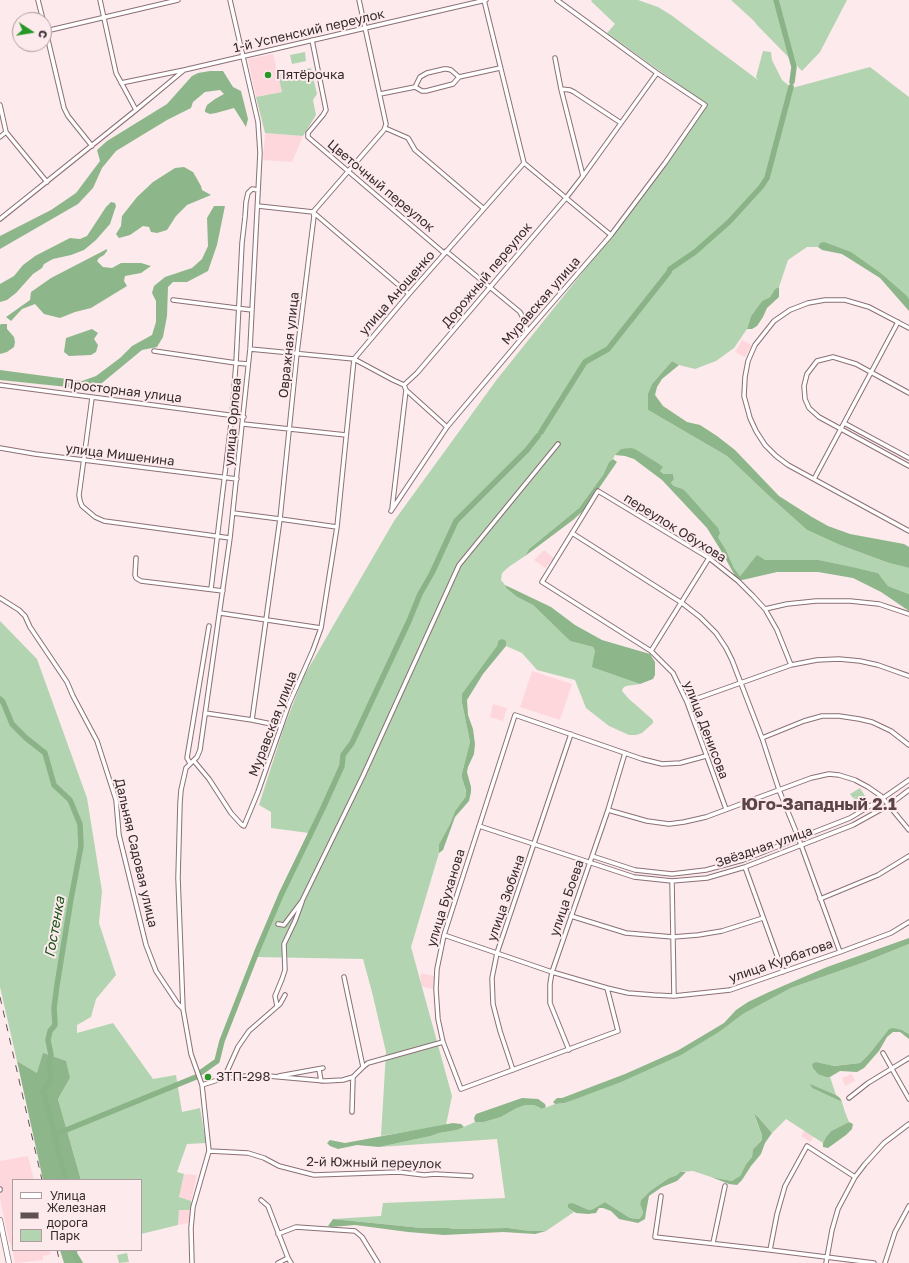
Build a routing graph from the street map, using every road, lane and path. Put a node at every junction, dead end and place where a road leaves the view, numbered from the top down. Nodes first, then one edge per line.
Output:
1 (38, 0) edge
2 (100, 0) edge
3 (178, 0) edge
4 (230, 0) edge
5 (359, 0) edge
6 (484, 0) edge
7 (557, 0) edge
8 (41, 12) edge
9 (104, 17) junction
10 (365, 29) junction
11 (52, 30) edge
12 (312, 40) junction
13 (51, 52) edge
14 (243, 56) junction
15 (555, 58) dead end
16 (500, 68) junction
17 (184, 70) junction
18 (657, 74) junction
19 (459, 78) junction
20 (121, 83) junction
21 (415, 87) junction
22 (561, 89) junction
23 (380, 94) junction
24 (0, 105) edge
25 (136, 110) junction
26 (621, 123) junction
27 (385, 128) junction
28 (6, 132) junction
29 (0, 137) edge
30 (92, 146) junction
31 (524, 163) junction
32 (348, 171) junction
33 (583, 176) junction
34 (47, 182) junction
35 (258, 190) junction
36 (566, 198) junction
37 (258, 206) junction
38 (483, 208) junction
39 (313, 212) junction
40 (0, 219) edge
41 (611, 234) junction
42 (445, 252) junction
43 (490, 287) junction
44 (409, 294) junction
45 (173, 300) dead end
46 (239, 309) junction
47 (252, 310) junction
48 (898, 322) junction
49 (909, 328) edge
50 (527, 332) junction
51 (250, 349) junction
52 (154, 351) dead end
53 (298, 353) junction
54 (354, 359) junction
55 (236, 363) junction
56 (248, 364) junction
57 (872, 373) junction
58 (404, 385) junction
59 (0, 386) edge
60 (406, 390) junction
61 (909, 393) edge
62 (92, 398) junction
63 (232, 415) junction
64 (244, 417) junction
65 (844, 423) junction
66 (243, 424) junction
67 (447, 427) junction
68 (841, 428) junction
69 (290, 429) junction
70 (346, 435) junction
71 (558, 444) dead end
72 (0, 448) edge
73 (909, 458) edge
74 (83, 459) junction
75 (909, 466) edge
76 (224, 478) junction
77 (237, 479) junction
78 (814, 479) junction
79 (233, 513) junction
80 (280, 519) junction
81 (337, 527) junction
82 (909, 531) edge
83 (572, 533) junction
84 (218, 536) junction
85 (230, 538) junction
86 (136, 558) dead end
87 (709, 558) junction
88 (211, 589) junction
89 (223, 591) junction
90 (0, 598) edge
91 (682, 603) junction
92 (765, 609) junction
93 (220, 613) junction
94 (909, 614) edge
95 (266, 620) junction
96 (209, 626) dead end
97 (321, 628) junction
98 (652, 652) junction
99 (214, 655) junction
100 (204, 656) junction
101 (790, 664) junction
102 (909, 676) edge
103 (740, 682) junction
104 (687, 702) junction
105 (205, 713) junction
106 (252, 720) junction
107 (281, 726) junction
108 (571, 734) junction
109 (762, 738) junction
110 (909, 745) edge
111 (625, 753) junction
112 (706, 756) junction
113 (192, 762) junction
114 (909, 780) edge
115 (779, 790) junction
116 (909, 790) edge
117 (883, 798) junction
118 (889, 805) junction
119 (726, 809) junction
120 (608, 810) junction
121 (478, 826) junction
122 (909, 830) edge
123 (798, 838) junction
124 (534, 844) junction
125 (801, 846) junction
126 (592, 856) junction
127 (909, 856) edge
128 (590, 863) junction
129 (745, 867) junction
130 (672, 881) junction
131 (820, 899) junction
132 (302, 901) junction
133 (571, 916) junction
134 (763, 918) junction
135 (909, 922) edge
136 (278, 924) dead end
137 (444, 935) junction
138 (673, 937) junction
139 (840, 952) junction
140 (498, 953) junction
141 (552, 972) junction
142 (783, 972) junction
143 (344, 976) dead end
144 (607, 988) junction
145 (285, 996) dead end
146 (674, 996) junction
147 (277, 1006) junction
148 (183, 1009) junction
149 (443, 1042) junction
150 (569, 1050) junction
151 (883, 1053) dead end
152 (909, 1058) edge
153 (363, 1067) junction
154 (892, 1068) junction
155 (513, 1070) junction
156 (274, 1077) junction
157 (224, 1078) junction
158 (353, 1078) junction
159 (323, 1081) junction
160 (202, 1085) junction
161 (849, 1098) dead end
162 (909, 1099) edge
163 (352, 1112) dead end
164 (909, 1124) edge
165 (209, 1151) junction
166 (471, 1176) dead end
167 (855, 1177) junction
168 (725, 1186) dead end
169 (661, 1196) dead end
170 (261, 1200) dead end
171 (909, 1206) edge
172 (0, 1220) edge
173 (278, 1234) junction
174 (713, 1243) junction
175 (770, 1250) junction
176 (827, 1257) junction
177 (288, 1258) junction
178 (9, 1263) edge
179 (192, 1263) edge
180 (278, 1263) edge
181 (291, 1263) edge
182 (378, 1263) edge
183 (826, 1263) edge
184 (874, 1263) edge
185 (885, 1263) edge

1 - 8 street
2 - 9 street
3 - 9 street
4 - 14 street, улица Орлова
5 - 10 street
6 - 10 street, 1-й Успенский переулок
6 - 16 street
7 - 18 street
9 - 11 street
9 - 20 street
10 - 12 street, 1-й Успенский переулок
10 - 23 street
12 - 14 street, 1-й Успенский переулок
12 - 32 street, Цветочный переулок
13 - 30 street
14 - 17 street, 1-й Успенский переулок
14 - 35 street, улица Орлова
15 - 22 street
16 - 19 street
16 - 31 street
17 - 20 street, 1-й Успенский переулок
17 - 25 street, 1-й Успенский переулок
18 - 26 street, Дорожный переулок
18 - 41 street, Муравская улица
19 - 21 street
19 - 21 street
20 - 25 street
21 - 23 street
22 - 26 street
22 - 33 street
23 - 27 street
24 - 28 street
25 - 30 street, 1-й Успенский переулок
26 - 33 street, Дорожный переулок
27 - 32 street
27 - 38 street
28 - 29 street
28 - 34 street
30 - 34 street, 1-й Успенский переулок
31 - 36 street
31 - 38 street, улица Анощенко
32 - 39 street
32 - 42 street, Цветочный переулок
33 - 36 street, Дорожный переулок
34 - 40 street, 1-й Успенский переулок
35 - 37 street, улица Орлова
35 - 46 street, улица Орлова
36 - 41 street
36 - 43 street, Дорожный переулок
37 - 39 street
37 - 47 street, улица Орлова
38 - 42 street, улица Анощенко
39 - 44 street
39 - 53 street, Овражная улица
41 - 50 street, Муравская улица
42 - 43 street, Цветочный переулок
42 - 44 street, улица Анощенко
43 - 50 street, Цветочный переулок
43 - 58 street, Дорожный переулок
44 - 54 street, улица Анощенко
45 - 46 street
46 - 47 street
46 - 55 street, улица Орлова
47 - 51 street, улица Орлова
48 - 49 street
48 - 57 street
48 - 78 street
50 - 67 street, Муравская улица
51 - 53 street
51 - 56 street, улица Орлова
52 - 55 street
53 - 54 street
53 - 69 street, Овражная улица
54 - 58 street
54 - 70 street
55 - 56 street
55 - 63 street, улица Орлова
56 - 64 street, улица Орлова
57 - 61 street
57 - 65 street
57 - 68 street
58 - 60 street
59 - 62 street, Просторная улица
60 - 67 street
60 - 67 street, Муравская улица
62 - 63 street, Просторная улица
62 - 74 street
63 - 64 street, Просторная улица
63 - 76 street, улица Орлова
64 - 66 street, улица Орлова
65 - 68 street
65 - 73 street
66 - 69 street
66 - 77 street, улица Орлова
68 - 75 street
68 - 78 street
69 - 70 street
69 - 80 street, Овражная улица
70 - 81 street
71 - 132 street
72 - 74 street, улица Мишенина
74 - 76 street, улица Мишенина
74 - 84 street
76 - 77 street, улица Мишенина
76 - 84 street, улица Орлова
77 - 79 street, улица Орлова
78 - 82 street
79 - 80 street
79 - 85 street, улица Орлова
80 - 81 street
80 - 95 street, Овражная улица
81 - 97 street
83 - 87 street, переулок Обухова
83 - 91 street
83 - 98 street, улица Денисова
84 - 85 street
84 - 88 street, улица Орлова
85 - 89 street, улица Орлова
86 - 88 street
87 - 91 street
87 - 92 street, переулок Обухова
88 - 89 street
89 - 93 street, улица Орлова
90 - 148 street, Дальняя Садовая улица
91 - 98 street
91 - 103 street
92 - 94 street
92 - 101 street, переулок Обухова
93 - 95 street
93 - 99 street, улица Орлова
95 - 97 street
95 - 106 street, Овражная улица
96 - 100 street
97 - 107 street, Муравская улица
98 - 104 street, улица Денисова
99 - 100 street
99 - 105 street, улица Орлова
100 - 113 street
101 - 102 street
101 - 103 street
103 - 104 street
103 - 109 street
104 - 112 street, улица Денисова
105 - 106 street
105 - 113 street, улица Орлова
106 - 107 street
107 - 113 street, Муравская улица
108 - 111 street
108 - 121 street, улица Буханова
108 - 124 street, улица Зюбина
109 - 110 street
109 - 115 street
111 - 112 street
111 - 120 street, улица Боева
112 - 119 street, улица Денисова
113 - 148 street, улица Орлова
114 - 117 street, Звёздная улица
115 - 117 street
115 - 119 street
115 - 123 street
116 - 118 street, Звёздная улица
117 - 118 street
117 - 123 street, Звёздная улица
118 - 122 street
118 - 125 street, Звёздная улица
119 - 120 street
120 - 126 street, улица Боева
121 - 124 street, Звёздная улица
121 - 137 street, улица Буханова
123 - 125 street
123 - 126 street, Звёздная улица
124 - 128 street, Звёздная улица
124 - 140 street, улица Зюбина
125 - 129 street, Звёздная улица
125 - 131 street
126 - 128 street, улица Боева
127 - 131 street
128 - 130 street, Звёздная улица
128 - 133 street, улица Боева
129 - 130 street, Звёздная улица
129 - 134 street
130 - 138 street
131 - 139 street
132 - 136 street
132 - 147 street
133 - 138 street
133 - 141 street, улица Боева
134 - 138 street
134 - 142 street
135 - 139 street, улица Курбатова
137 - 140 street, улица Курбатова
137 - 149 street, улица Буханова
138 - 146 street
139 - 142 street, улица Курбатова
140 - 141 street, улица Курбатова
140 - 155 street, улица Зюбина
141 - 144 street, улица Курбатова
141 - 150 street, улица Боева
142 - 146 street, улица Курбатова
143 - 153 street
144 - 146 street, улица Курбатова
144 - 150 street
145 - 147 street
147 - 157 street
148 - 160 street, Дальняя Садовая улица
149 - 153 street
149 - 155 street, улица Буханова
150 - 155 street
151 - 154 street
152 - 154 street
153 - 158 street
154 - 161 street
154 - 162 street
156 - 157 street
156 - 159 street
156 - 159 street
157 - 160 street
158 - 159 street
158 - 163 street
160 - 165 street, Дальняя Садовая улица
164 - 167 street
165 - 166 street, 2-й Южный переулок
165 - 179 street
167 - 175 street
167 - 176 street
168 - 174 street
169 - 174 street
170 - 173 street
171 - 185 street
172 - 178 main road
173 - 177 street
173 - 182 street
174 - 175 street
175 - 176 street
176 - 183 street
176 - 184 street
177 - 180 street
177 - 181 street

